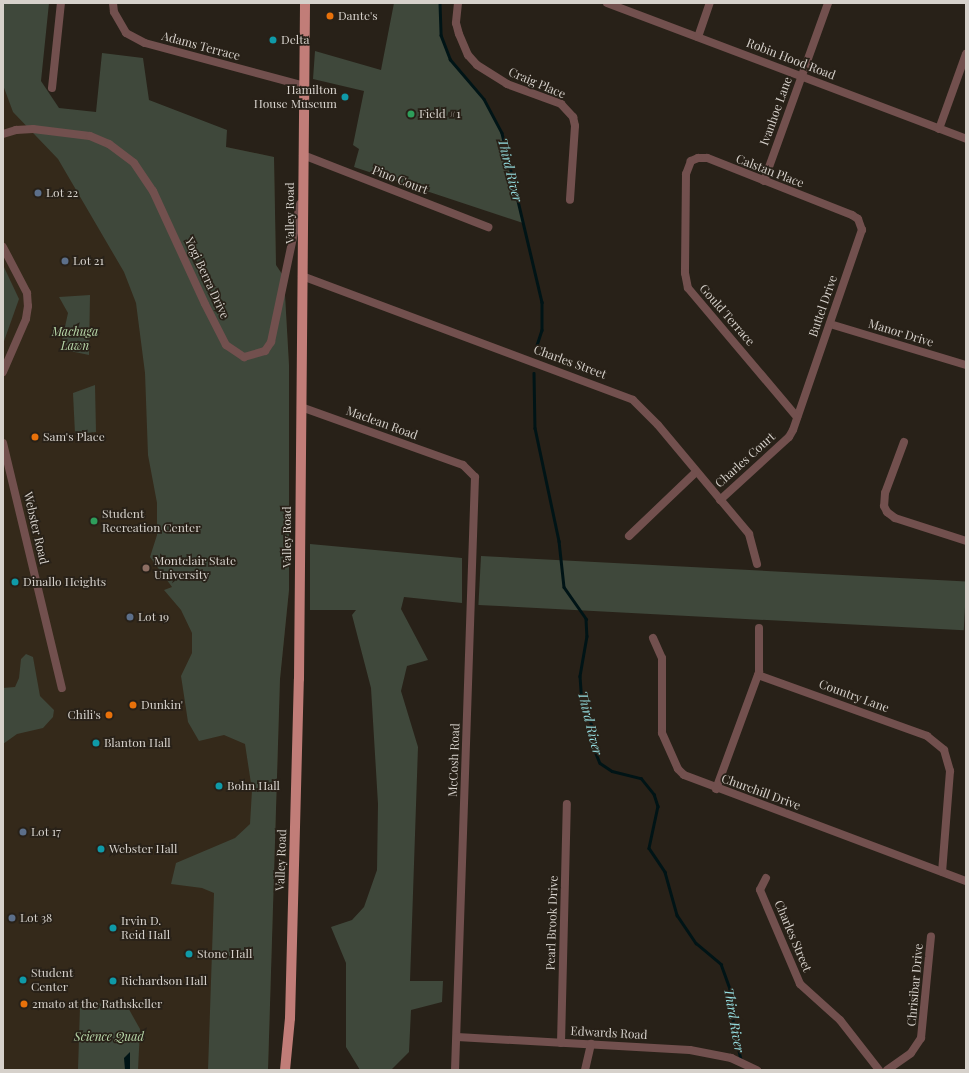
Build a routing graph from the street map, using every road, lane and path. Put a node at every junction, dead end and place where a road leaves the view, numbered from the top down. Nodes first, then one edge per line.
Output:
1 (61, 3) edge
2 (113, 3) edge
3 (305, 3) edge
4 (458, 3) edge
5 (607, 3) edge
6 (710, 3) edge
7 (828, 3) edge
8 (698, 37) junction
9 (966, 54) edge
10 (802, 76) junction
11 (304, 86) junction
12 (52, 88) dead end
13 (939, 129) junction
14 (3, 134) edge
15 (966, 139) edge
16 (303, 155) junction
17 (689, 164) joint
18 (764, 181) junction
19 (303, 193) junction
20 (570, 200) dead end
21 (844, 212) joint
22 (488, 227) dead end
23 (3, 247) edge
24 (302, 276) junction
25 (830, 324) junction
26 (966, 365) edge
27 (3, 372) edge
28 (301, 407) junction
29 (797, 417) junction
30 (904, 442) dead end
31 (3, 443) edge
32 (455, 462) joint
33 (696, 472) junction
34 (720, 500) junction
35 (629, 536) dead end
36 (966, 541) edge
37 (757, 564) dead end
38 (759, 628) dead end
39 (653, 638) dead end
40 (758, 675) junction
41 (62, 688) dead end
42 (716, 789) junction
43 (567, 804) dead end
44 (942, 872) junction
45 (766, 878) dead end
46 (966, 881) edge
47 (931, 936) dead end
48 (457, 1037) junction
49 (561, 1043) junction
50 (591, 1044) junction
51 (285, 1070) edge
52 (455, 1070) edge
53 (585, 1070) edge
54 (757, 1070) edge
55 (879, 1070) edge
56 (887, 1070) edge

1 - 12 street
2 - 11 street, Adams Terrace
3 - 11 main road, Valley Road
4 - 20 street, Craig Place
5 - 8 street, Robin Hood Road
6 - 8 street
7 - 10 street, Ivanhoe Lane
8 - 10 street, Robin Hood Road
9 - 13 street
10 - 13 street, Robin Hood Road
10 - 18 street, Ivanhoe Lane
11 - 16 main road, Valley Road
13 - 15 street, Robin Hood Road
14 - 19 street, Yogi Berra Drive
16 - 19 main road, Valley Road
16 - 22 street, Pino Court
17 - 18 street, Calstan Place
17 - 29 street, Gould Terrace
18 - 21 street, Calstan Place
19 - 24 main road, Valley Road
21 - 25 street, Buttel Drive
23 - 27 street
24 - 28 main road, Valley Road
24 - 33 street, Charles Street
25 - 26 street, Manor Drive
25 - 29 street, Buttel Drive
28 - 32 street, Maclean Road
28 - 51 main road, Valley Road
29 - 34 street, Charles Court
30 - 36 street
31 - 41 street, Webster Road
32 - 48 street, McCosh Road
33 - 34 street, Charles Street
33 - 35 street, Charles Court
34 - 37 street, Charles Street
38 - 40 street
39 - 42 street, Churchill Drive
40 - 42 street
40 - 44 street, Country Lane
42 - 44 street, Churchill Drive
43 - 49 street, Pearl Brook Drive
44 - 46 street, Churchill Drive
45 - 55 street, Charles Street
47 - 56 street, Chrisibar Drive
48 - 49 street, Edwards Road
48 - 52 street, McCosh Road
49 - 50 street, Edwards Road
50 - 53 street
50 - 54 street, Edwards Road

